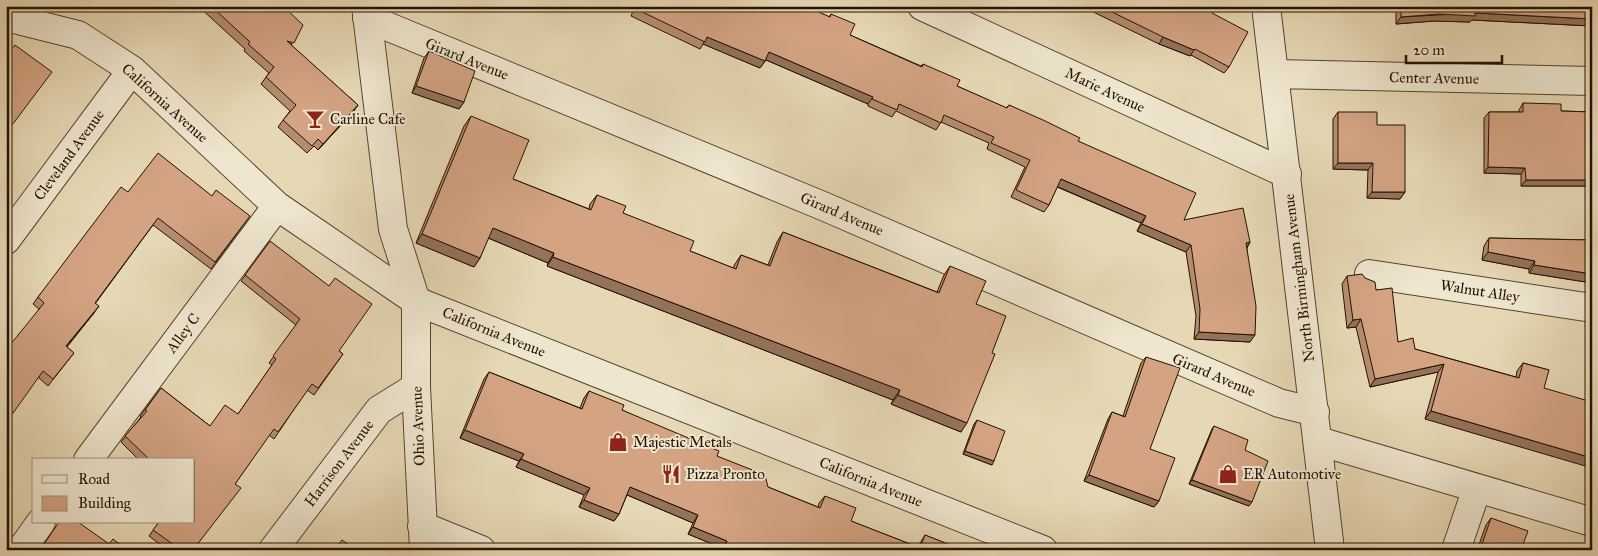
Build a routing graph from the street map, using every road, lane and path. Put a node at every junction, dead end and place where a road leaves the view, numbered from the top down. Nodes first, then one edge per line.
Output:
1 (922, 6) edge
2 (1266, 6) edge
3 (367, 12) edge
4 (6, 17) edge
5 (132, 70) junction
6 (1276, 74) junction
7 (1592, 82) edge
8 (1287, 174) junction
9 (277, 206) junction
10 (6, 240) edge
11 (1369, 274) dead end
12 (416, 301) junction
13 (1592, 308) edge
14 (416, 387) junction
15 (1315, 412) junction
16 (1318, 441) junction
17 (89, 458) edge
18 (1477, 488) junction
19 (1592, 522) edge
20 (40, 524) edge
21 (423, 538) edge
22 (21, 550) edge
23 (273, 550) edge
24 (481, 550) edge
25 (1043, 550) edge
26 (1330, 550) edge
27 (1458, 550) edge

1 - 8 street, Marie Avenue
2 - 6 street, North Birmingham Avenue
3 - 12 street, Ohio Avenue
3 - 15 street, Girard Avenue
4 - 5 street, California Avenue
5 - 9 street, California Avenue
5 - 10 street, Cleveland Avenue
6 - 7 street, Center Avenue
6 - 8 street, North Birmingham Avenue
8 - 15 street, North Birmingham Avenue
9 - 12 street, California Avenue
9 - 17 street, Alley C
11 - 13 street, Walnut Alley
12 - 14 street, Ohio Avenue
12 - 25 street, California Avenue
14 - 21 street, Ohio Avenue
14 - 23 street, Harrison Avenue
15 - 16 street, North Birmingham Avenue
16 - 18 street
16 - 26 street, North Birmingham Avenue
18 - 19 street
18 - 27 street
20 - 22 street
21 - 24 street

